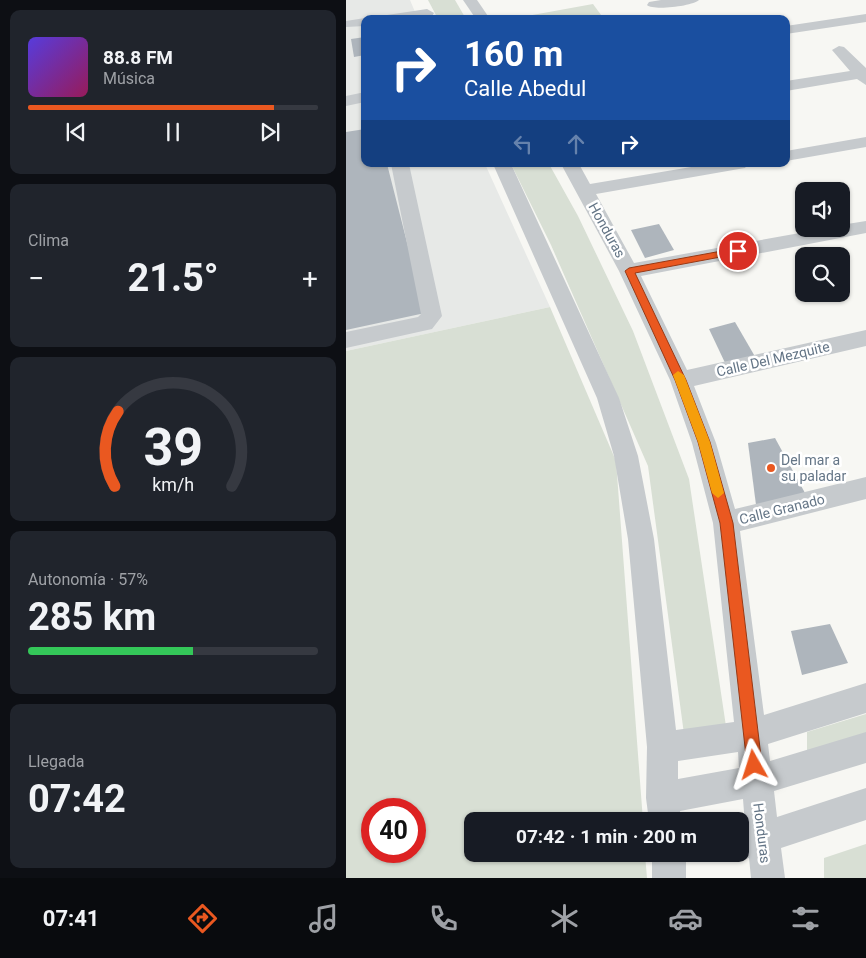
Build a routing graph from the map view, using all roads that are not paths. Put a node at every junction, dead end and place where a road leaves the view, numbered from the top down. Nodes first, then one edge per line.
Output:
1 (470, 0) edge
2 (692, 0) edge
3 (652, 2) edge
4 (426, 10) edge
5 (404, 15) edge
6 (480, 15) edge
7 (663, 15) edge
8 (866, 18) edge
9 (790, 29) edge
10 (839, 50) dead end
11 (864, 76) edge
12 (790, 85) edge
13 (361, 98) edge
14 (346, 101) edge
15 (866, 142) edge
16 (790, 155) edge
17 (401, 167) edge
18 (503, 167) edge
19 (572, 167) edge
20 (722, 167) edge
21 (585, 190) junction
22 (866, 227) edge
23 (629, 271) junction
24 (866, 338) edge
25 (346, 340) edge
26 (681, 380) junction
27 (866, 488) edge
28 (726, 523) junction
29 (866, 698) edge
30 (751, 734) junction
31 (662, 747) junction
32 (866, 747) edge
33 (756, 781) junction
34 (866, 804) edge
35 (663, 810) edge
36 (751, 840) edge
37 (768, 878) edge

1 - 6 street
2 - 3 street
3 - 7 street
4 - 5 street
8 - 9 street
10 - 11 street
11 - 12 street
13 - 14 street
15 - 16 street
17 - 25 street
18 - 31 street
19 - 21 street, Honduras
20 - 21 street
21 - 23 street, Honduras
22 - 23 street
23 - 26 street, Honduras
24 - 26 street, Calle Del Mezquite
26 - 28 street, Honduras
27 - 28 street, Calle Granado
28 - 30 street, Honduras
29 - 30 street
30 - 31 street
30 - 33 street, Honduras
31 - 35 street
32 - 33 street
33 - 35 street
33 - 36 street, Honduras
34 - 36 street
36 - 37 street, Honduras

